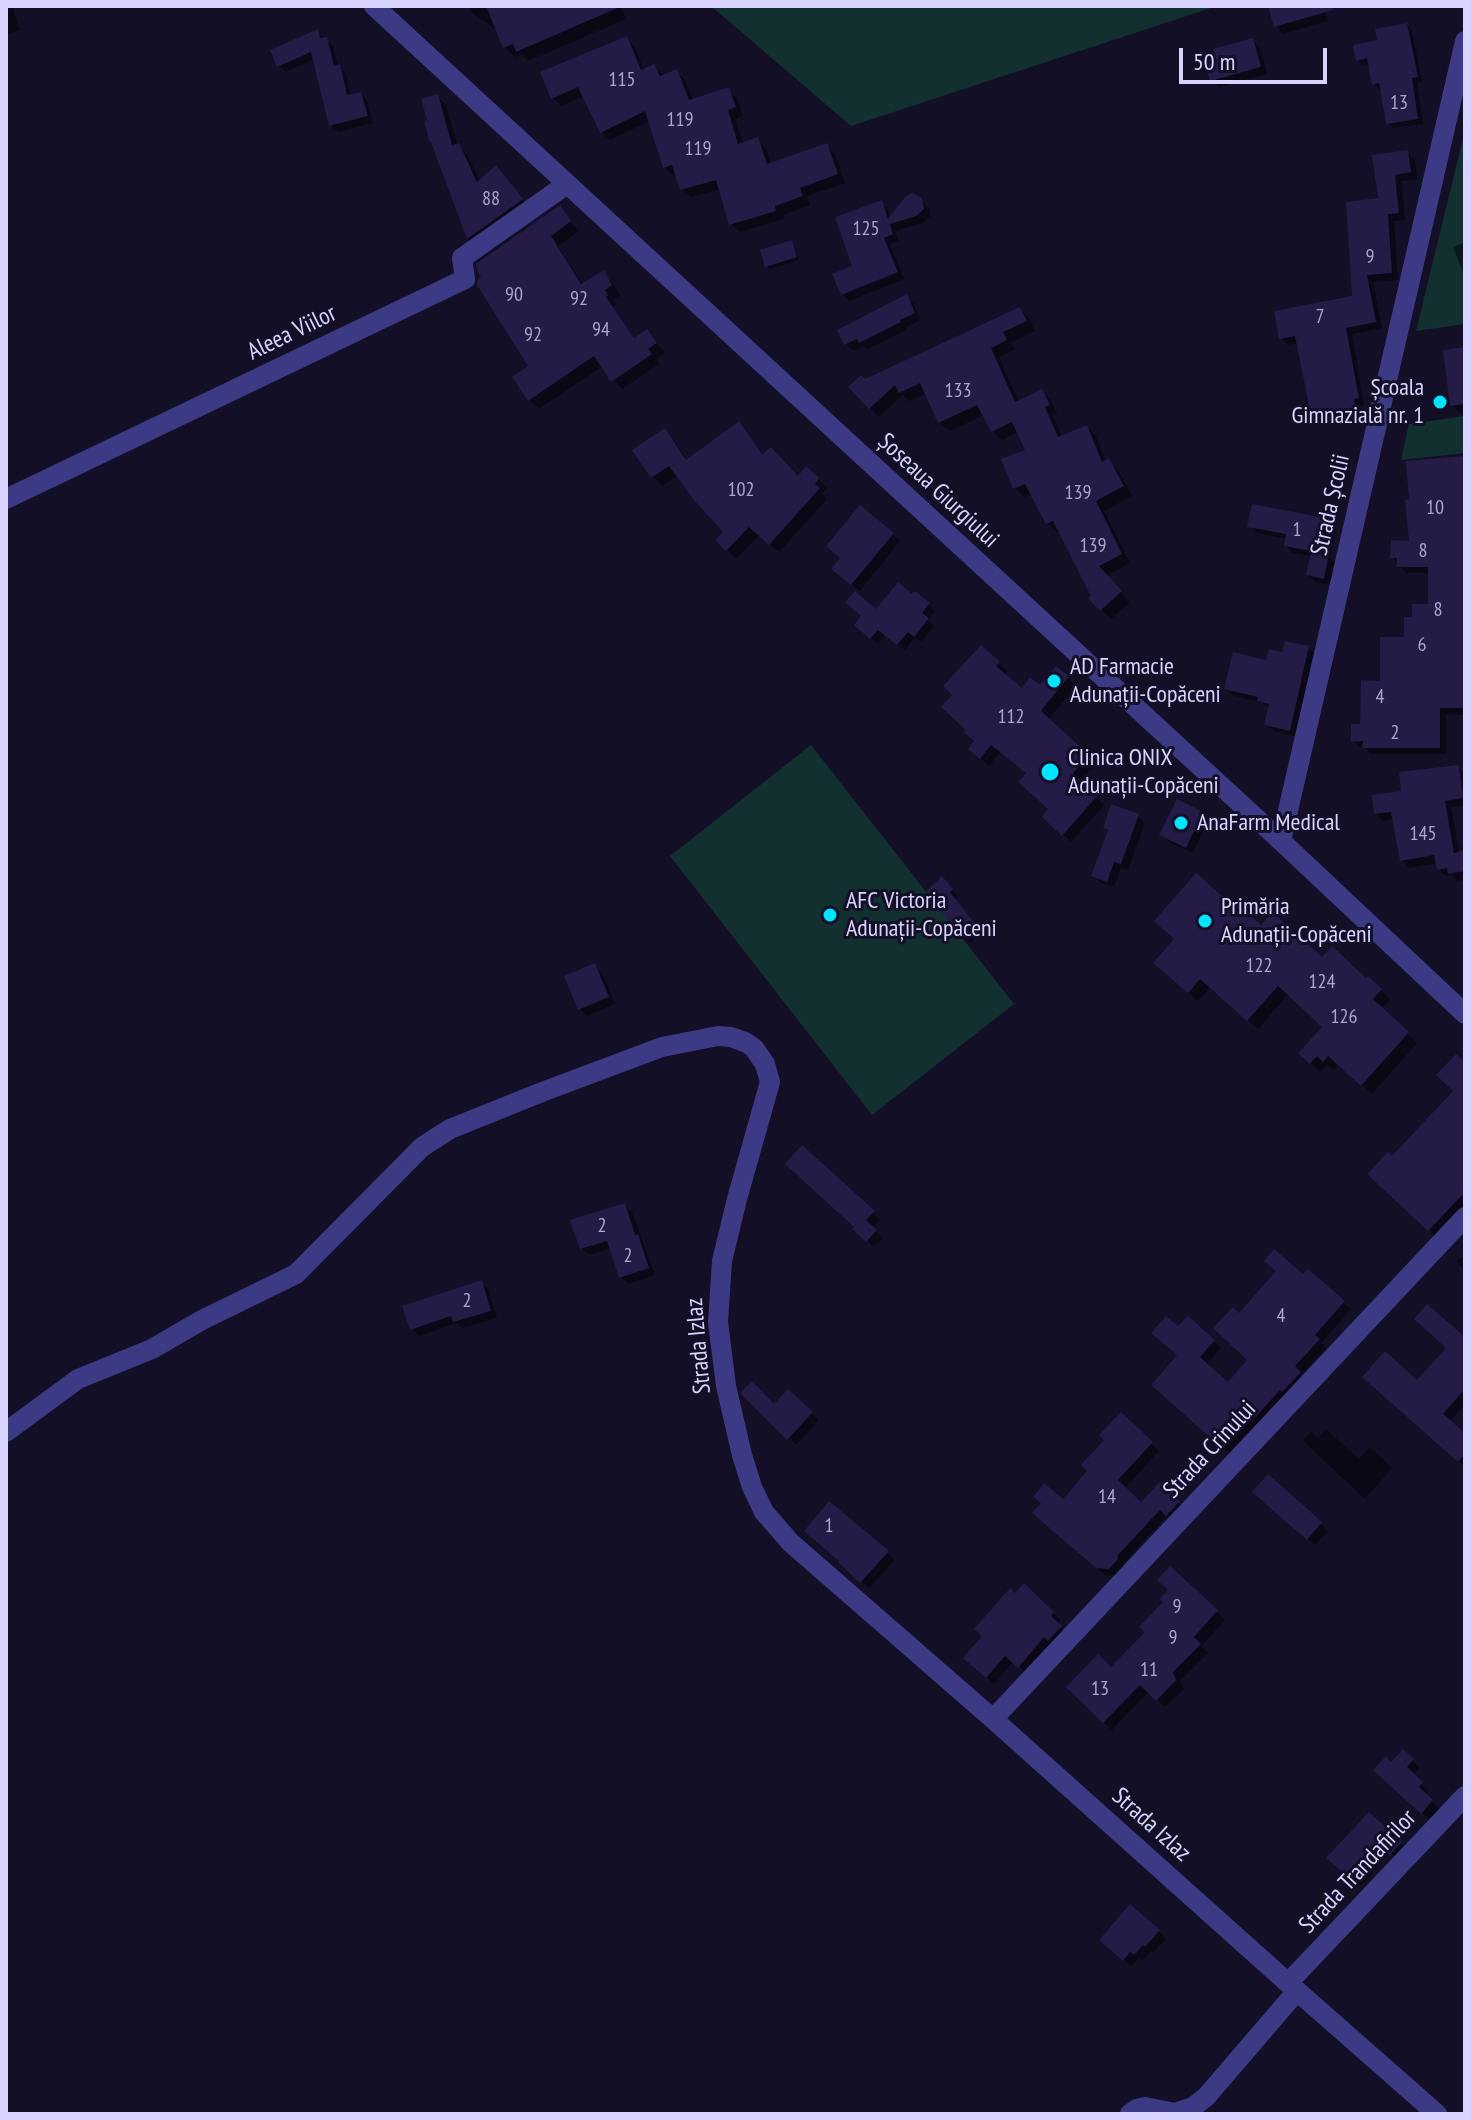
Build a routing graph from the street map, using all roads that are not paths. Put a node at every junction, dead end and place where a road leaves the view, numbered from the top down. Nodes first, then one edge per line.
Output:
1 (374, 6) edge
2 (1465, 41) edge
3 (567, 184) junction
4 (6, 499) edge
5 (1281, 841) junction
6 (1465, 1014) edge
7 (1465, 1217) edge
8 (6, 1432) edge
9 (993, 1719) junction
10 (1465, 1796) edge
11 (1293, 1987) junction
12 (1130, 2114) edge
13 (1437, 2114) edge

1 - 3 street, Șoseaua Giurgiului
2 - 5 street, Strada Școlii
3 - 4 street, Aleea Viilor
3 - 5 street, Șoseaua Giurgiului
5 - 6 street, Șoseaua Giurgiului
7 - 9 street, Strada Crinului
8 - 9 street, Strada Izlaz
9 - 11 street, Strada Izlaz
10 - 11 street, Strada Trandafirilor
11 - 12 street, Strada Trandafirilor
11 - 13 street, Strada Izlaz

